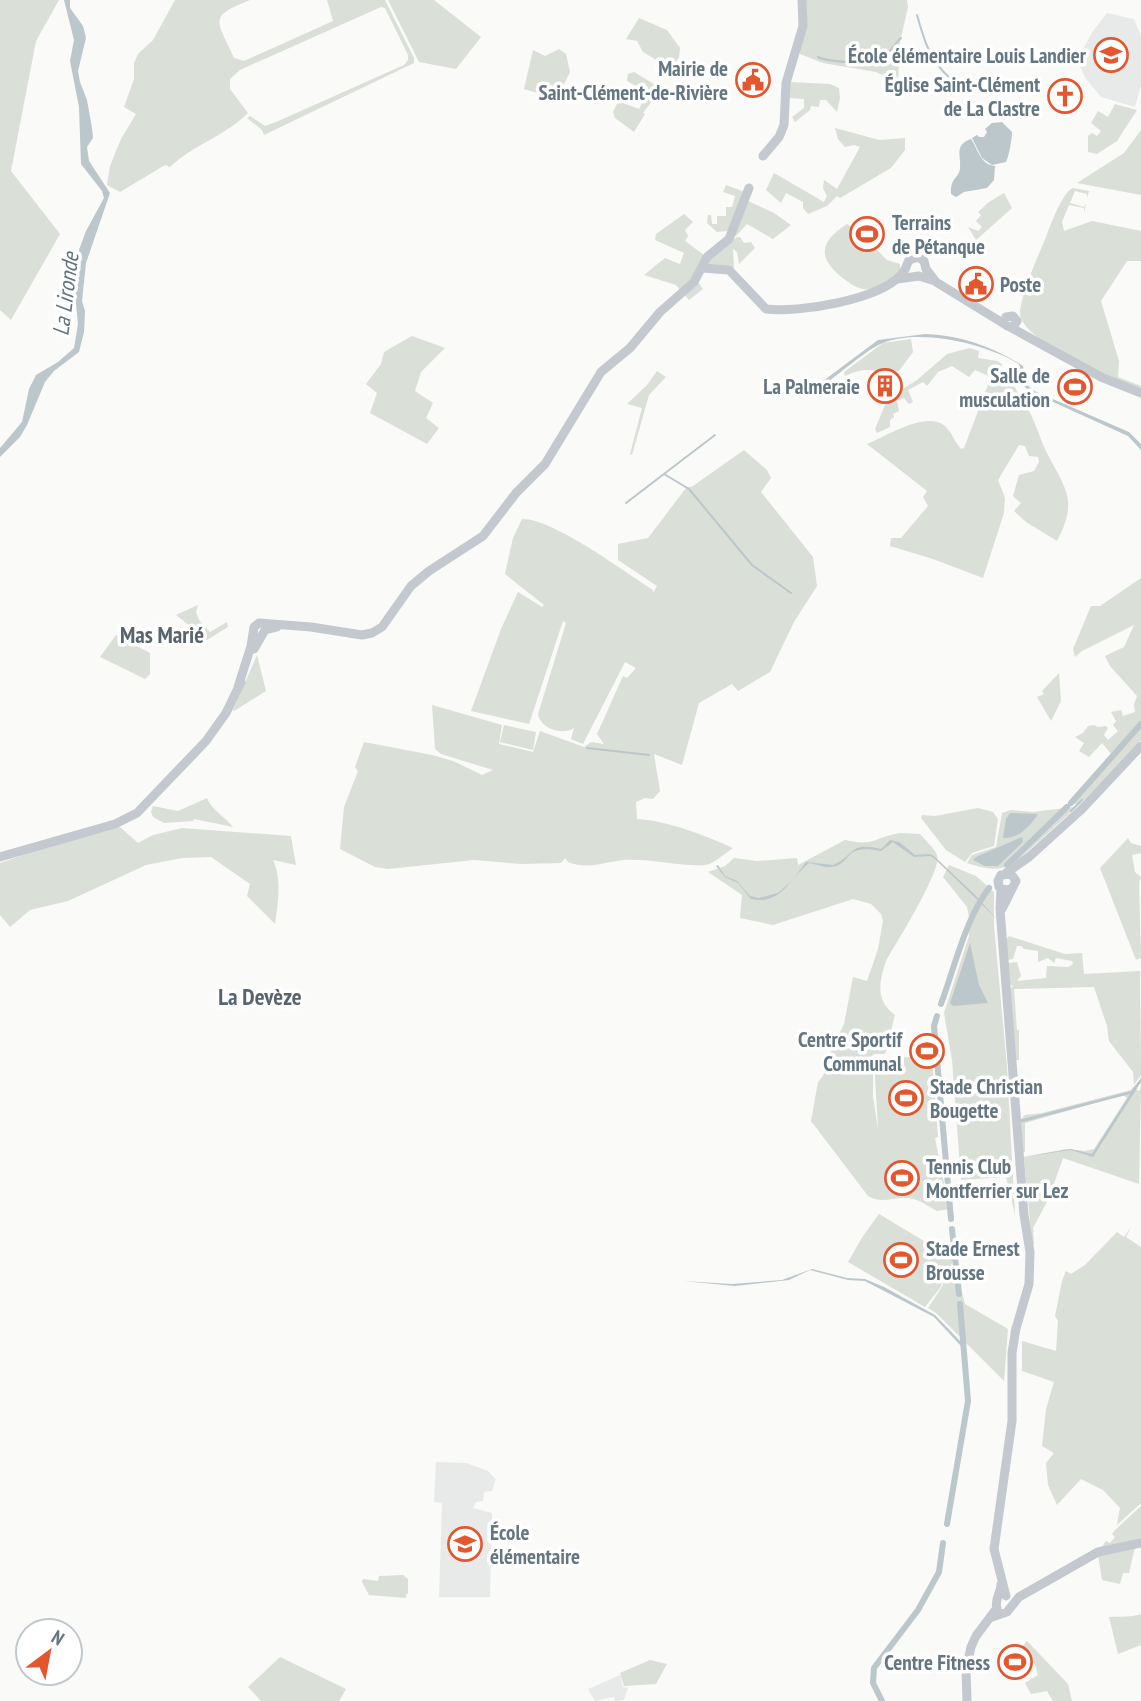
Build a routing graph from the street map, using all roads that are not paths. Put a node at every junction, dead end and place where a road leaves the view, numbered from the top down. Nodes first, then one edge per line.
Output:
1 (802, 0) edge
2 (763, 156) dead end
3 (749, 188) dead end
4 (705, 268) junction
5 (906, 268) junction
6 (919, 274) junction
7 (897, 279) junction
8 (1141, 393) edge
9 (1141, 747) edge
10 (0, 857) edge
11 (1029, 857) junction
12 (1006, 873) junction
13 (1014, 885) junction
14 (1000, 888) junction
15 (1000, 914) junction
16 (1141, 1543) edge
17 (1009, 1598) junction
18 (997, 1613) junction
19 (967, 1701) edge

1 - 2 street
3 - 4 street
4 - 7 street
4 - 10 street
5 - 6 street
5 - 6 street
5 - 7 street
6 - 7 street
6 - 8 street
9 - 11 street
11 - 12 street
11 - 13 street
12 - 13 street
12 - 14 street
13 - 14 street
13 - 15 street
14 - 15 street
15 - 17 street
16 - 17 street
17 - 18 street
17 - 18 street
18 - 19 street

